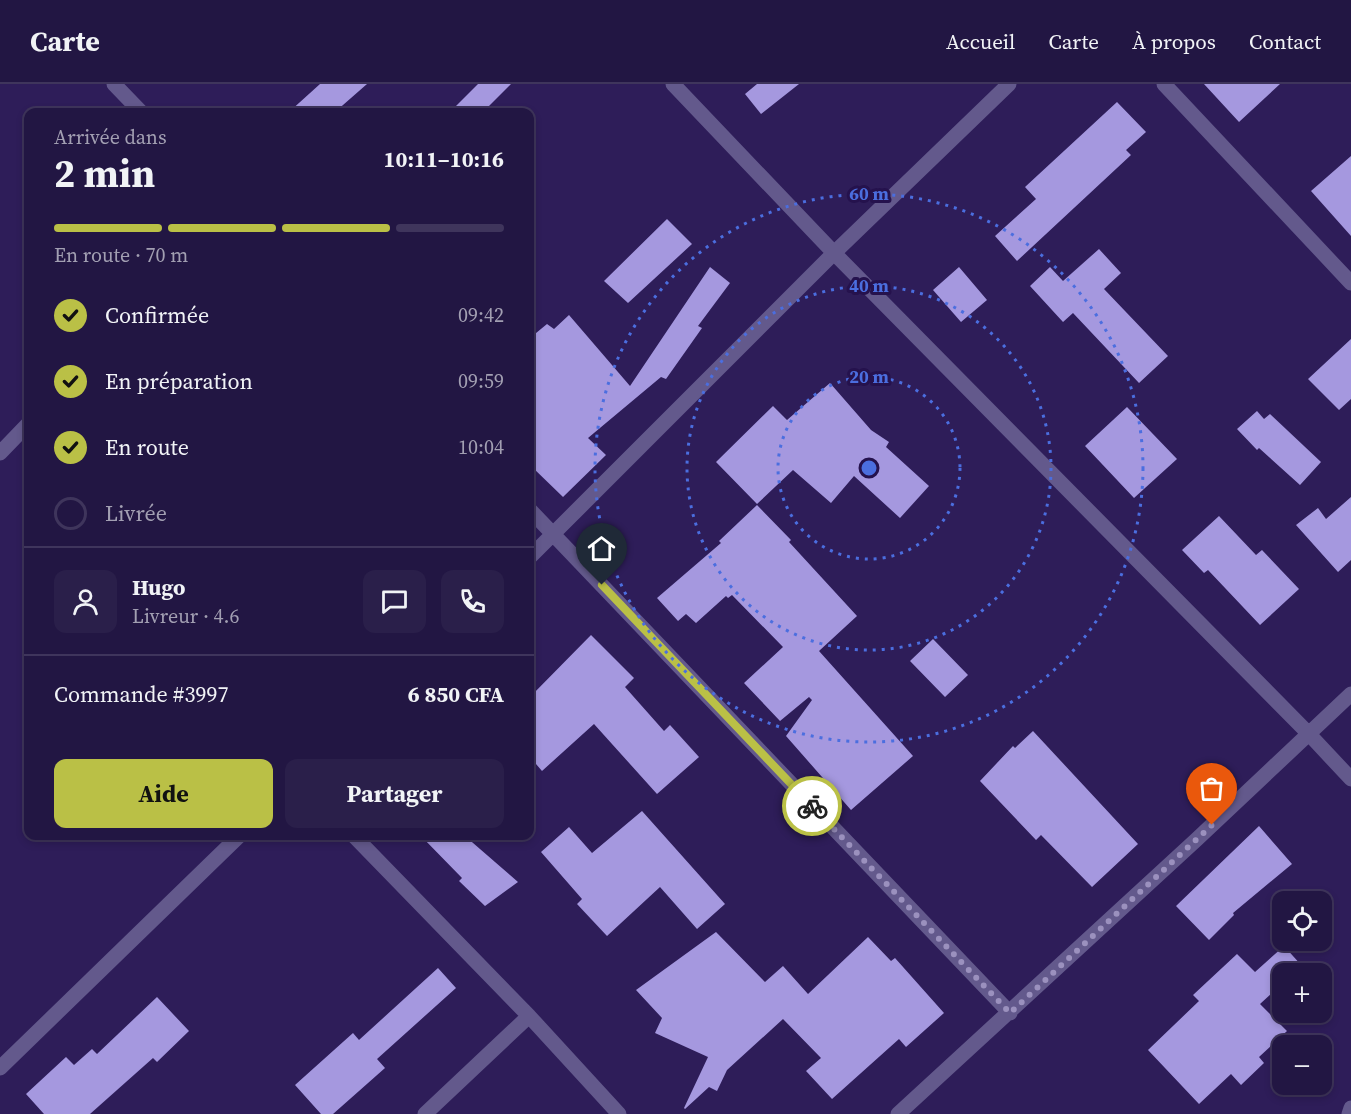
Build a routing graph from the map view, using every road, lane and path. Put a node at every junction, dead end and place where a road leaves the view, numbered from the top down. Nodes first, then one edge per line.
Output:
1 (114, 84) edge
2 (673, 84) edge
3 (1009, 84) edge
4 (1164, 84) edge
5 (137, 108) edge
6 (834, 253) junction
7 (1351, 283) edge
8 (24, 428) edge
9 (0, 453) edge
10 (534, 514) edge
11 (554, 534) junction
12 (534, 553) edge
13 (1351, 694) edge
14 (1308, 733) junction
15 (1351, 779) edge
16 (235, 840) edge
17 (358, 840) edge
18 (1010, 1013) junction
19 (529, 1016) junction
20 (0, 1068) edge
21 (1351, 1108) edge
22 (425, 1114) edge
23 (620, 1114) edge
24 (898, 1114) edge
25 (1349, 1114) edge

1 - 5 street
2 - 6 street
3 - 6 street
4 - 7 street
6 - 11 street
6 - 14 street
8 - 9 street
10 - 11 street
11 - 12 street
11 - 18 street
13 - 14 street
14 - 15 street
14 - 18 street
16 - 20 street
17 - 19 street
18 - 24 street
19 - 22 street
19 - 23 street
21 - 25 street

